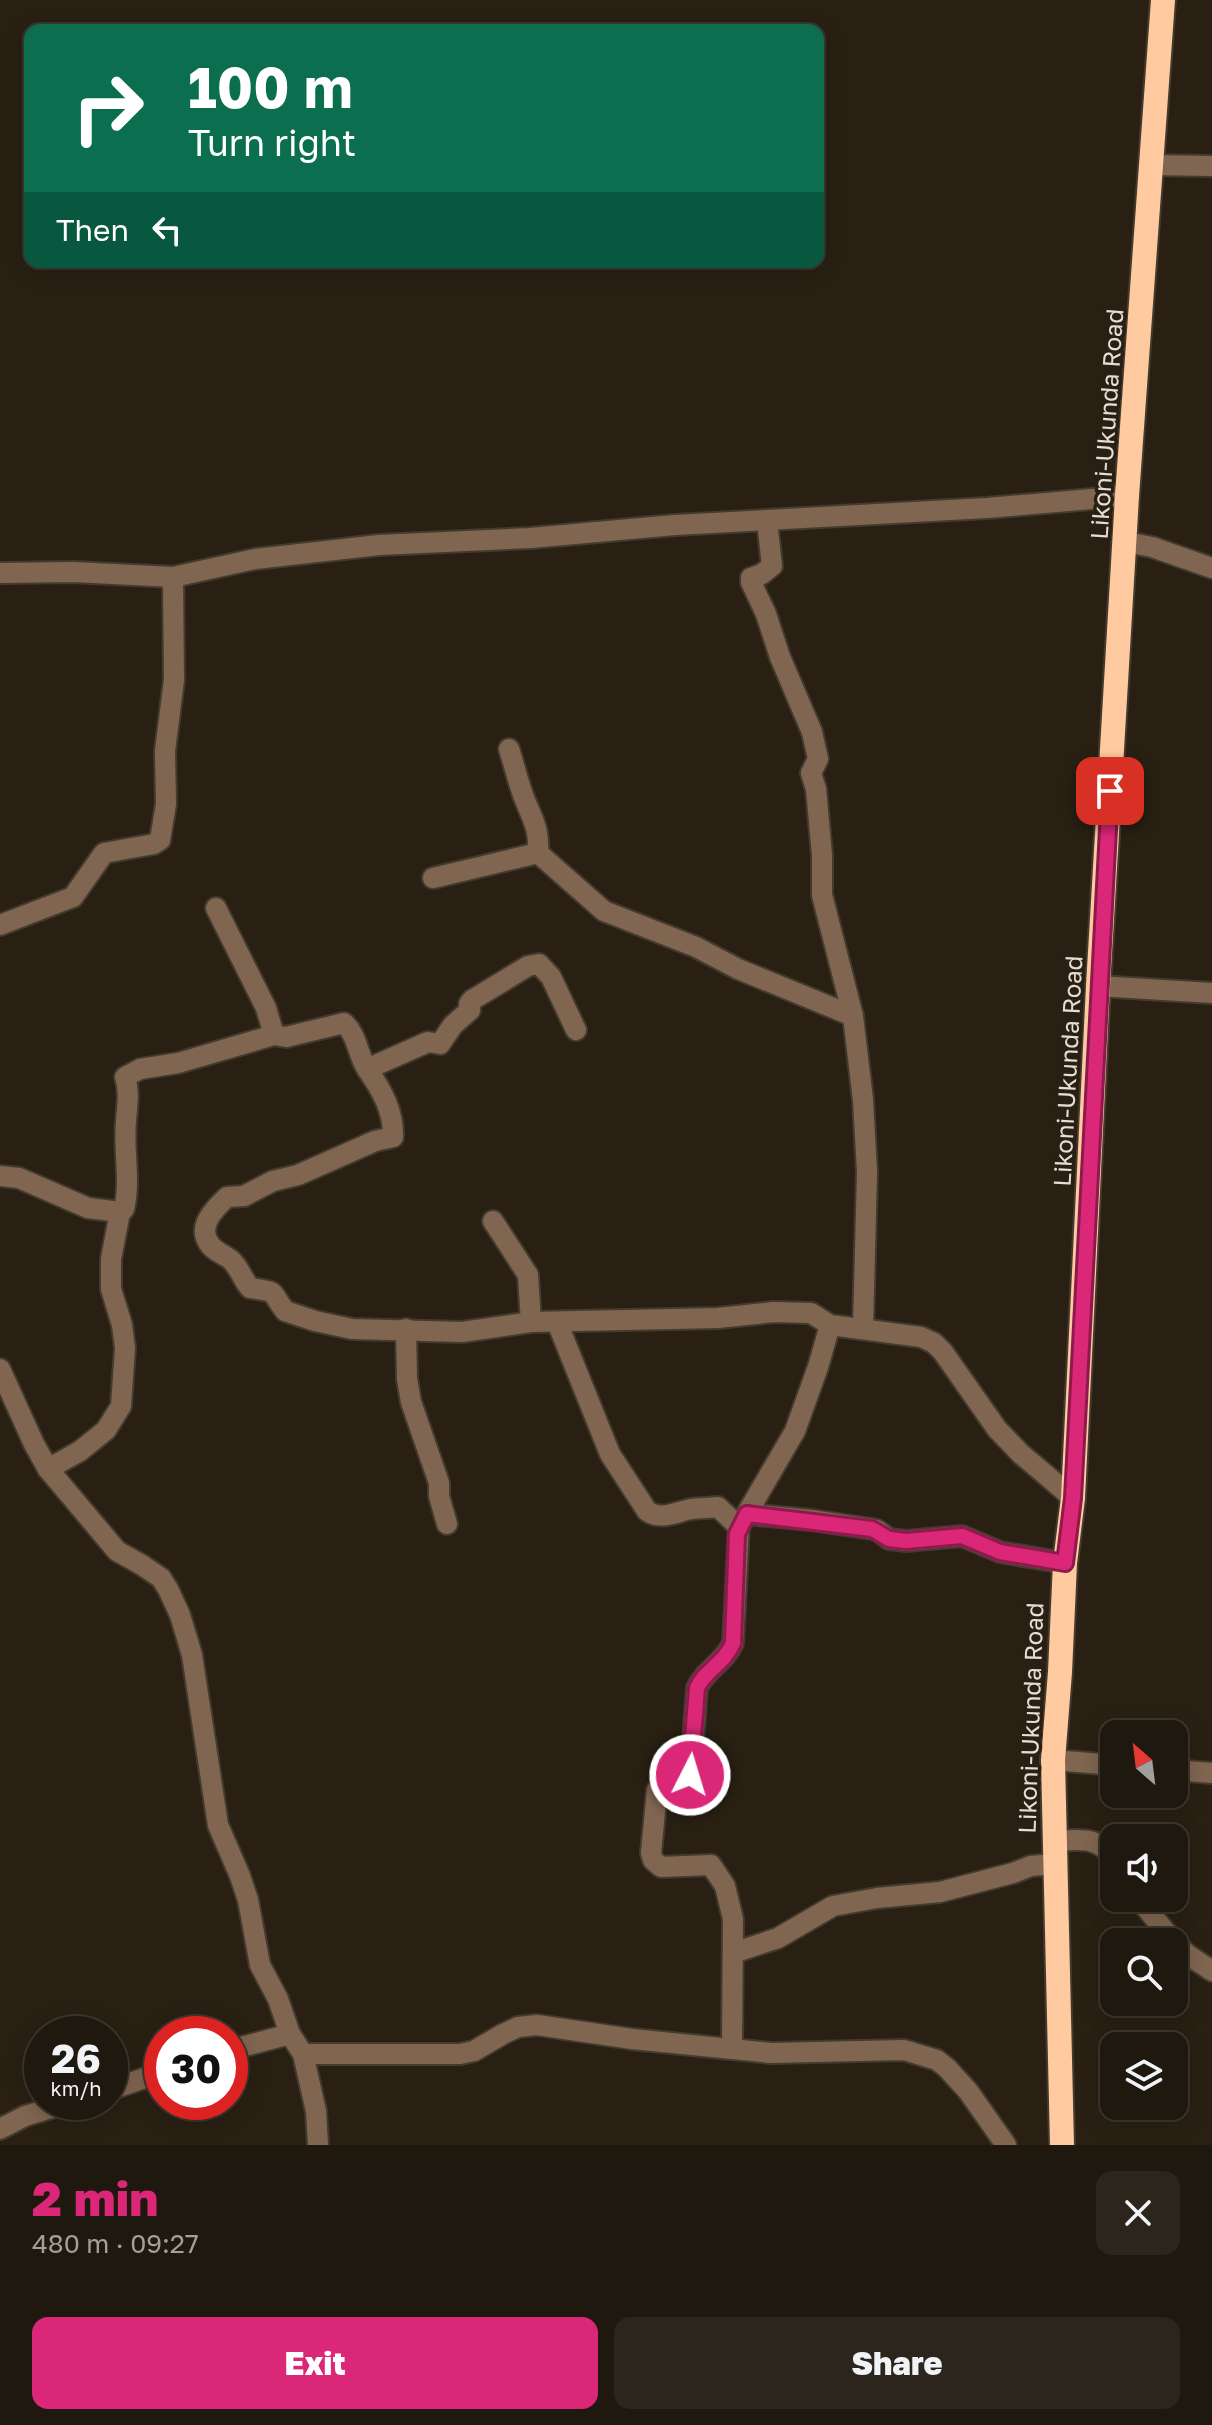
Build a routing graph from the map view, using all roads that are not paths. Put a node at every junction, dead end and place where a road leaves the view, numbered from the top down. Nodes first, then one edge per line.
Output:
1 (1163, 0) edge
2 (1152, 165) junction
3 (1212, 166) edge
4 (1127, 496) junction
5 (767, 521) junction
6 (1126, 542) junction
7 (1212, 568) edge
8 (0, 573) edge
9 (173, 577) junction
10 (509, 749) dead end
11 (538, 853) junction
12 (433, 878) dead end
13 (216, 908) dead end
14 (0, 925) edge
15 (1098, 986) junction
16 (1212, 993) edge
17 (853, 1016) junction
18 (576, 1030) dead end
19 (274, 1035) junction
20 (367, 1069) junction
21 (0, 1176) edge
22 (120, 1212) junction
23 (493, 1221) dead end
24 (531, 1322) junction
25 (557, 1322) junction
26 (830, 1325) junction
27 (406, 1329) junction
28 (863, 1329) junction
29 (0, 1369) edge
30 (48, 1469) junction
31 (1073, 1498) junction
32 (743, 1520) junction
33 (447, 1524) dead end
34 (1065, 1563) junction
35 (1053, 1760) junction
36 (1100, 1764) edge
37 (1188, 1771) edge
38 (1212, 1773) edge
39 (1100, 1844) edge
40 (1054, 1852) junction
41 (1149, 1912) edge
42 (1163, 1928) edge
43 (733, 1953) junction
44 (1188, 1954) edge
45 (1212, 1971) edge
46 (290, 2034) junction
47 (248, 2045) edge
48 (732, 2049) junction
49 (303, 2054) junction
50 (24, 2117) edge
51 (0, 2129) edge
52 (318, 2145) edge
53 (1006, 2145) edge
54 (1062, 2145) edge

1 - 2 highway, Likoni-Ukunda Road
2 - 3 street
2 - 4 highway, Likoni-Ukunda Road
4 - 5 street
4 - 6 highway, Likoni-Ukunda Road
5 - 9 street
5 - 17 street
6 - 7 street
6 - 15 highway, Likoni-Ukunda Road
8 - 9 street
9 - 14 street
10 - 11 street
11 - 12 street
11 - 17 street
13 - 19 street
15 - 16 street
15 - 31 highway, Likoni-Ukunda Road
17 - 28 street
18 - 20 street
19 - 20 street
19 - 22 street
20 - 27 street
21 - 22 street
22 - 30 street
23 - 24 street
24 - 25 street
24 - 27 street
25 - 26 street
25 - 32 street
26 - 28 street
26 - 32 street
27 - 33 street
28 - 31 street
29 - 30 street
30 - 46 street
31 - 34 highway, Likoni-Ukunda Road
32 - 34 street
32 - 43 street
34 - 35 highway, Likoni-Ukunda Road
35 - 36 street
35 - 40 highway, Likoni-Ukunda Road
37 - 38 street
39 - 40 street
40 - 43 street
40 - 54 highway, Likoni-Ukunda Road
41 - 42 street
43 - 48 street
44 - 45 street
46 - 47 street
46 - 49 street
48 - 49 street
48 - 53 street
49 - 52 street
50 - 51 street

